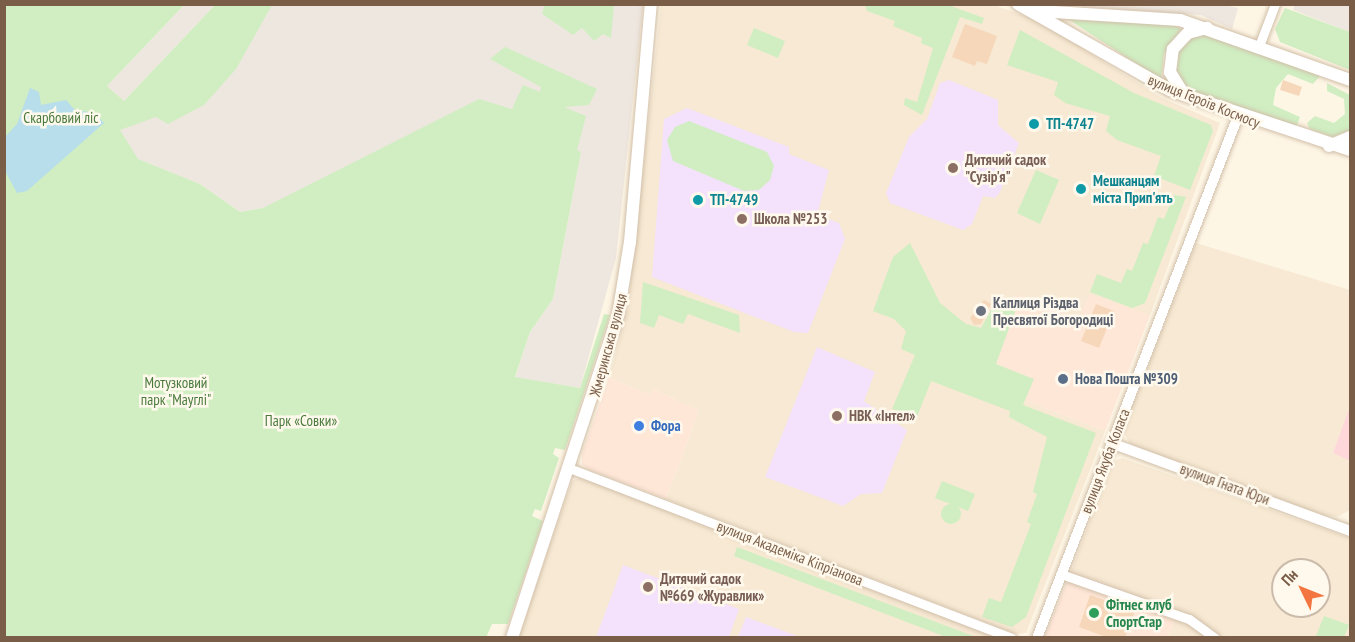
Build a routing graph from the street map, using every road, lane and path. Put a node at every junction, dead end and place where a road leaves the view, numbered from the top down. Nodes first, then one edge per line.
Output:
1 (651, 4) edge
2 (1018, 4) edge
3 (1275, 4) edge
4 (1037, 11) junction
5 (1210, 28) junction
6 (1259, 46) junction
7 (1348, 80) edge
8 (1186, 96) junction
9 (1238, 116) junction
10 (1350, 136) edge
11 (1328, 146) junction
12 (1350, 150) edge
13 (1112, 443) junction
14 (569, 468) junction
15 (1350, 521) edge
16 (1337, 525) junction
17 (1350, 531) edge
18 (1061, 574) junction
19 (512, 638) edge
20 (1011, 638) edge
21 (1037, 638) edge
22 (1215, 638) edge

1 - 14 main road, Жмеринська вулиця
2 - 4 main road, вулиця Героїв Космосу
3 - 6 street
4 - 5 main road, вулиця Героїв Космосу
4 - 8 main road, вулиця Героїв Космосу
5 - 6 main road, вулиця Героїв Космосу
5 - 8 main road
6 - 7 main road, вулиця Героїв Космосу
8 - 9 main road, вулиця Героїв Космосу
9 - 11 main road, вулиця Героїв Космосу
9 - 13 street, вулиця Якуба Коласа
10 - 11 main road
11 - 12 main road, вулиця Героїв Космосу
13 - 16 street, вулиця Гната Юри
13 - 18 street, вулиця Якуба Коласа
14 - 19 main road, Жмеринська вулиця
14 - 20 street, вулиця Академіка Кіпріанова
15 - 16 street
16 - 17 street, вулиця Гната Юри
18 - 21 street, вулиця Якуба Коласа
18 - 22 street

